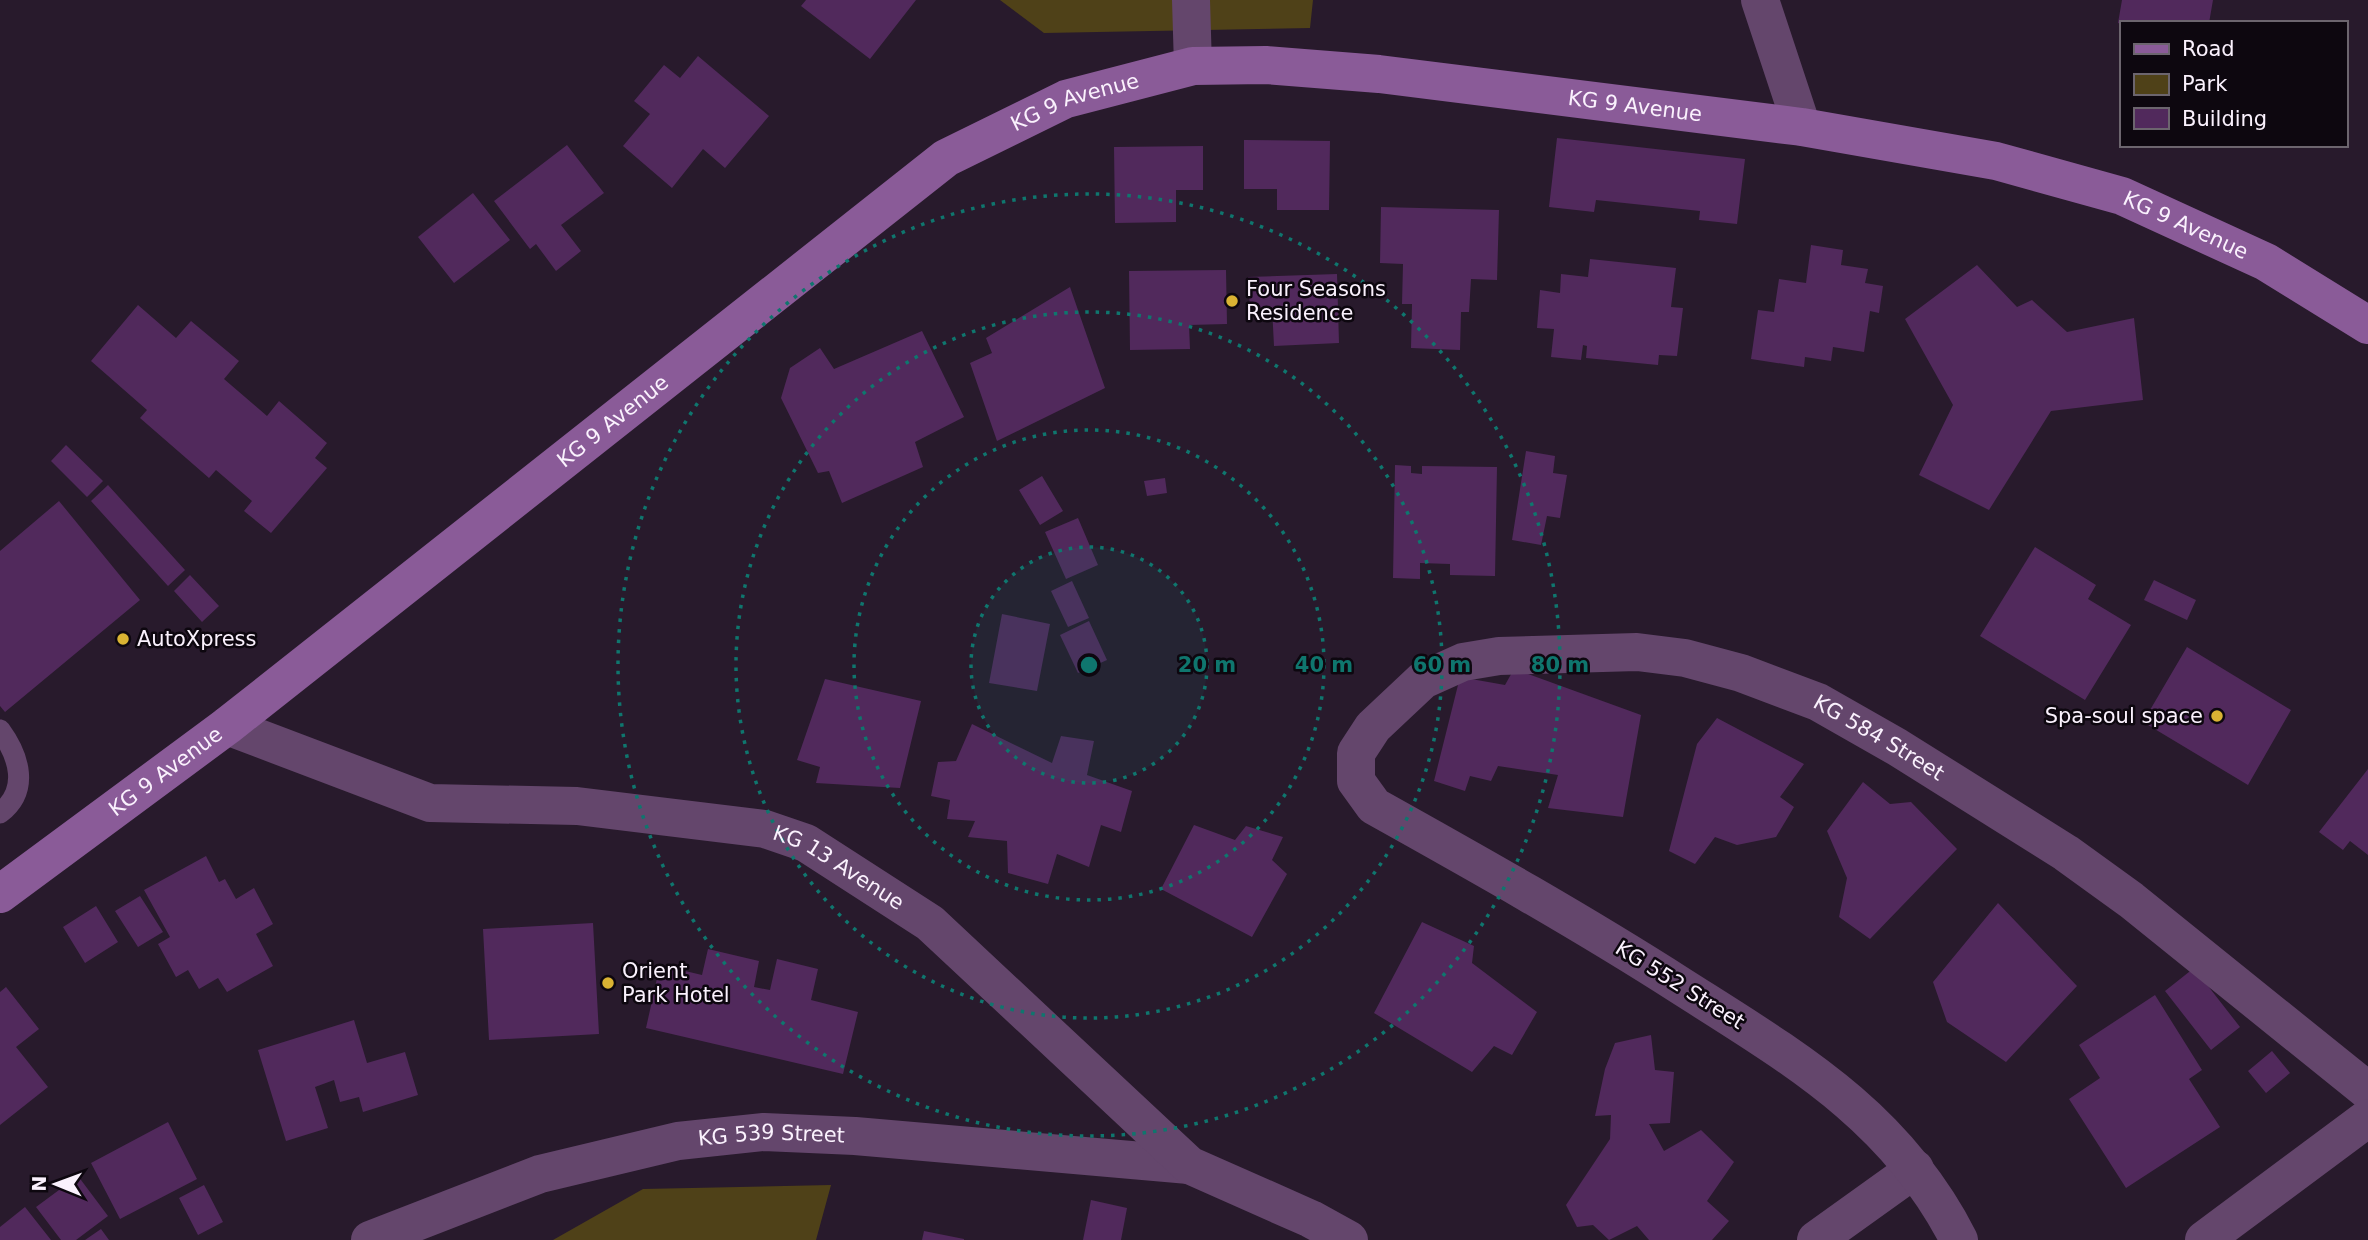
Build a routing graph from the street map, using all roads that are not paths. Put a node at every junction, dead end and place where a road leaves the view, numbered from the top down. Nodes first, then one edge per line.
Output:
1 (1191, 0) edge
2 (1760, 0) edge
3 (1193, 66) junction
4 (1802, 127) junction
5 (2368, 325) edge
6 (227, 726) junction
7 (0, 730) edge
8 (1356, 781) joint
9 (0, 813) edge
10 (0, 894) edge
11 (2368, 1091) edge
12 (2368, 1118) edge
13 (1189, 1165) junction
14 (1915, 1169) junction
15 (370, 1240) edge
16 (1349, 1240) edge
17 (1816, 1240) edge
18 (1959, 1240) edge
19 (2204, 1240) edge

1 - 3 street
2 - 4 street
3 - 4 main road, KG 9 Avenue
3 - 6 main road, KG 9 Avenue
4 - 5 main road, KG 9 Avenue
6 - 10 main road, KG 9 Avenue
6 - 13 street, KG 13 Avenue
7 - 9 lane
8 - 11 street, KG 584 Street
8 - 14 street, KG 552 Street
12 - 19 street
13 - 15 street, KG 539 Street
13 - 16 street, KG 13 Avenue
14 - 17 street
14 - 18 street, KG 552 Street

